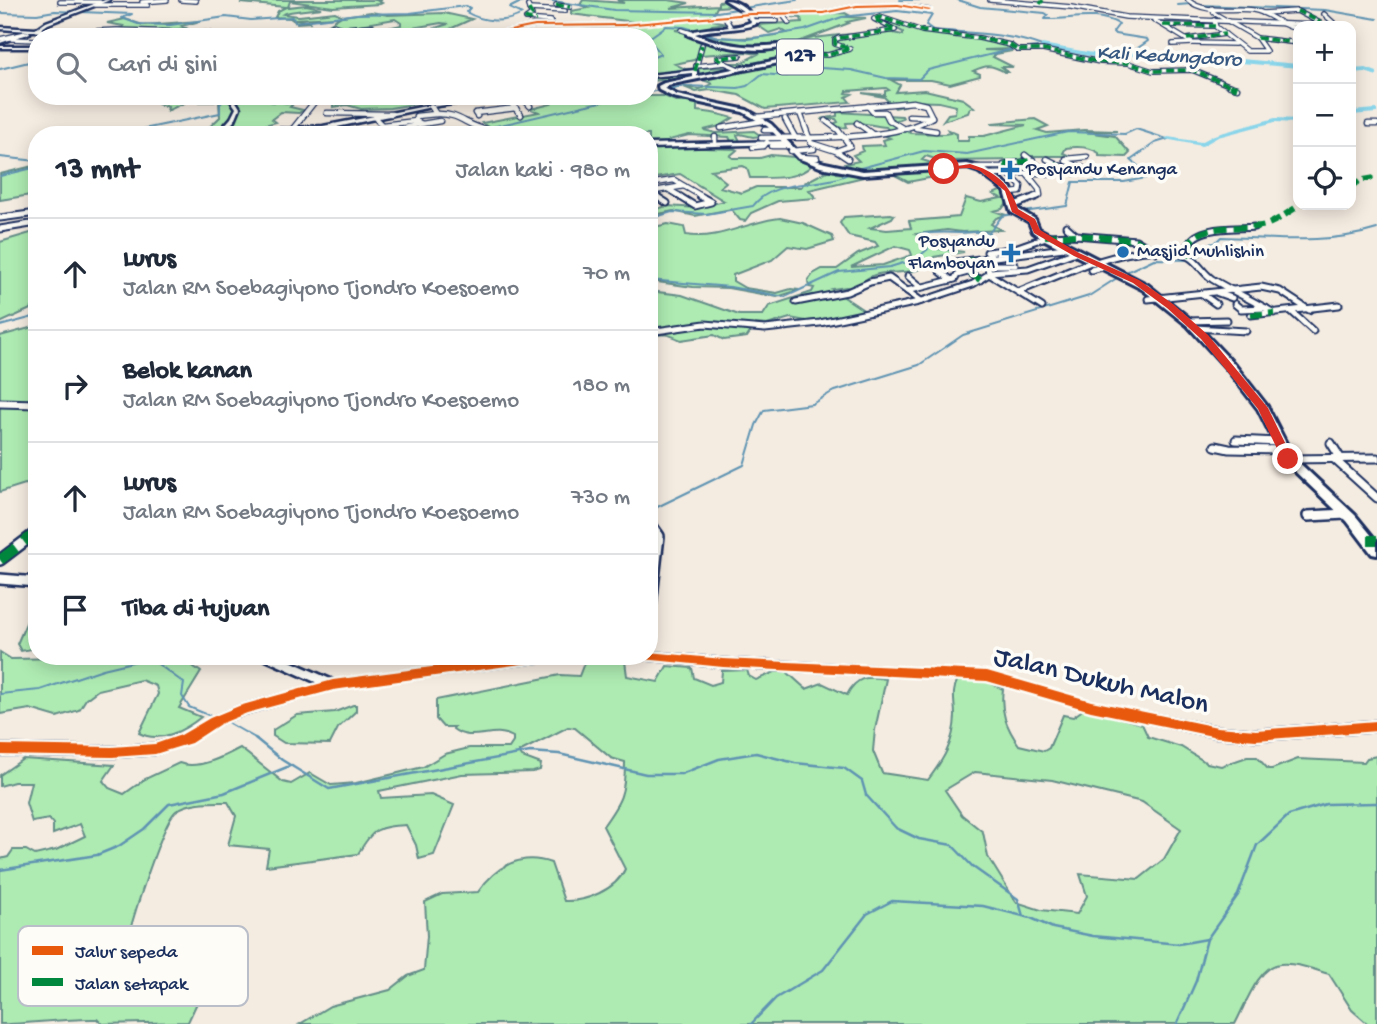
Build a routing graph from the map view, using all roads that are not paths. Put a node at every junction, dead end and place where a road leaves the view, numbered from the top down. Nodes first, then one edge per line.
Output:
1 (117, 0) edge
2 (167, 0) edge
3 (181, 0) edge
4 (727, 0) edge
5 (989, 0) edge
6 (105, 1) edge
7 (196, 1) edge
8 (60, 2) dead end
9 (1042, 2) edge
10 (1190, 3) edge
11 (918, 4) dead end
12 (95, 5) junction
13 (148, 5) dead end
14 (556, 5) dead end
15 (906, 6) junction
16 (812, 7) dead end
17 (1212, 8) junction
18 (929, 10) dead end
19 (565, 11) junction
20 (806, 13) junction
21 (1263, 13) junction
22 (782, 14) junction
23 (1324, 14) dead end
24 (749, 15) junction
25 (725, 16) junction
26 (577, 19) dead end
27 (1151, 19) junction
28 (1197, 20) junction
29 (1214, 20) junction
30 (547, 21) junction
31 (777, 21) dead end
32 (1227, 21) junction
33 (1314, 21) edge
34 (1332, 21) edge
35 (1274, 22) junction
36 (380, 23) dead end
37 (789, 23) dead end
38 (1293, 24) edge
39 (333, 25) dead end
40 (373, 25) junction
41 (574, 25) junction
42 (1163, 25) junction
43 (540, 26) junction
44 (554, 26) junction
45 (730, 26) dead end
46 (1192, 26) junction
47 (1215, 26) junction
48 (0, 28) edge
49 (40, 28) edge
50 (341, 28) edge
51 (351, 28) edge
52 (372, 28) edge
53 (528, 28) edge
54 (1293, 29) edge
55 (28, 30) edge
56 (682, 30) dead end
57 (697, 31) junction
58 (26, 33) joint
59 (1225, 34) junction
60 (1187, 38) junction
61 (1256, 38) junction
62 (28, 41) edge
63 (1293, 41) edge
64 (1192, 43) junction
65 (4, 44) edge
66 (1173, 44) dead end
67 (1235, 44) junction
68 (702, 45) dead end
69 (28, 46) edge
70 (807, 54) junction
71 (740, 56) dead end
72 (731, 59) dead end
73 (724, 62) junction
74 (696, 69) junction
75 (738, 69) junction
76 (658, 75) edge
77 (1237, 88) dead end
78 (234, 105) edge
79 (312, 105) edge
80 (429, 105) edge
81 (433, 105) edge
82 (514, 105) edge
83 (867, 106) junction
84 (516, 108) junction
85 (503, 110) junction
86 (491, 111) junction
87 (327, 113) dead end
88 (800, 113) junction
89 (351, 114) junction
90 (394, 114) junction
91 (436, 114) junction
92 (521, 115) dead end
93 (477, 116) dead end
94 (909, 116) dead end
95 (363, 117) dead end
96 (378, 117) junction
97 (509, 117) dead end
98 (932, 117) junction
99 (496, 118) dead end
100 (402, 119) dead end
101 (760, 119) junction
102 (785, 119) dead end
103 (416, 121) junction
104 (440, 121) dead end
105 (826, 121) dead end
106 (857, 123) dead end
107 (345, 124) junction
108 (422, 124) junction
109 (924, 124) junction
110 (1368, 124) dead end
111 (1377, 124) edge
112 (937, 125) dead end
113 (226, 126) edge
114 (296, 126) edge
115 (334, 126) edge
116 (413, 126) edge
117 (471, 126) edge
118 (913, 127) junction
119 (721, 128) dead end
120 (904, 129) junction
121 (764, 130) dead end
122 (774, 130) junction
123 (936, 131) dead end
124 (871, 133) junction
125 (841, 135) junction
126 (807, 136) junction
127 (795, 137) junction
128 (767, 142) junction
129 (786, 144) junction
130 (658, 145) edge
131 (753, 147) dead end
132 (814, 149) dead end
133 (836, 151) junction
134 (1024, 155) dead end
135 (1087, 157) dead end
136 (800, 158) junction
137 (817, 158) dead end
138 (848, 159) dead end
139 (1047, 159) dead end
140 (1033, 160) junction
141 (1023, 162) junction
142 (1055, 163) junction
143 (1013, 164) junction
144 (975, 167) junction
145 (1005, 169) junction
146 (997, 171) dead end
147 (1047, 172) junction
148 (1075, 173) junction
149 (987, 174) junction
150 (1023, 174) junction
151 (1036, 174) junction
152 (658, 183) edge
153 (684, 186) junction
154 (668, 189) junction
155 (658, 191) edge
156 (1010, 192) junction
157 (658, 198) edge
158 (667, 204) dead end
159 (1015, 210) junction
160 (28, 214) edge
161 (0, 218) edge
162 (28, 224) edge
163 (1066, 226) dead end
164 (1254, 227) dead end
165 (0, 229) edge
166 (1066, 235) junction
167 (1076, 235) junction
168 (1046, 237) junction
169 (1064, 248) junction
170 (1075, 248) junction
171 (1156, 252) junction
172 (1036, 256) dead end
173 (948, 257) dead end
174 (1191, 258) junction
175 (956, 262) junction
176 (1047, 263) junction
177 (990, 265) junction
178 (1015, 265) dead end
179 (1092, 265) junction
180 (940, 271) dead end
181 (968, 272) junction
182 (908, 276) dead end
183 (1037, 279) dead end
184 (951, 280) junction
185 (980, 280) junction
186 (1045, 283) junction
187 (922, 287) junction
188 (1234, 289) junction
189 (907, 291) junction
190 (1020, 291) junction
191 (1215, 292) junction
192 (1202, 294) junction
193 (893, 297) dead end
194 (1149, 299) dead end
195 (1163, 300) junction
196 (921, 301) junction
197 (796, 302) dead end
198 (1216, 304) dead end
199 (902, 305) junction
200 (1339, 305) dead end
201 (1042, 307) dead end
202 (1266, 308) junction
203 (1309, 310) junction
204 (1292, 312) junction
205 (1274, 313) junction
206 (1251, 315) dead end
207 (1227, 320) dead end
208 (1191, 324) junction
209 (658, 331) edge
210 (1246, 331) dead end
211 (1313, 331) dead end
212 (0, 403) edge
213 (28, 404) edge
214 (1236, 440) dead end
215 (1331, 443) dead end
216 (1215, 446) dead end
217 (1283, 450) junction
218 (1377, 458) edge
219 (1337, 459) junction
220 (1377, 498) edge
221 (1346, 514) junction
222 (1308, 516) dead end
223 (28, 539) edge
224 (1372, 540) edge
225 (1377, 551) edge
226 (0, 560) edge
227 (0, 579) edge
228 (28, 581) edge
229 (658, 657) edge
230 (288, 665) edge
231 (483, 665) edge
232 (333, 685) junction
233 (1377, 726) edge
234 (0, 750) edge

1 - 2 street
3 - 7 street
4 - 24 main road
5 - 9 street
6 - 8 street
6 - 12 street
9 - 27 street
10 - 17 street
11 - 15 street
12 - 13 street
12 - 49 street
14 - 19 street
15 - 18 street
15 - 20 street
16 - 20 street
17 - 21 street
17 - 32 street
19 - 30 street
19 - 30 street
20 - 22 street
21 - 33 street
21 - 35 street
22 - 24 street
22 - 37 street
23 - 34 street
24 - 25 street
24 - 31 street
24 - 57 main road, 127
25 - 41 street
25 - 45 street
26 - 41 street
27 - 28 street
27 - 42 street
28 - 29 street
28 - 46 street
29 - 32 street
29 - 47 street
30 - 43 street
30 - 44 street
32 - 35 street
32 - 61 street
35 - 38 street
35 - 54 street
36 - 40 street
39 - 50 street
40 - 51 street
40 - 52 street
41 - 44 street
42 - 46 street
42 - 60 street
43 - 44 street
43 - 53 street
46 - 47 street
47 - 59 street
48 - 55 street
56 - 57 street
57 - 70 main road, 127
58 - 65 street
58 - 65 street
59 - 60 street
59 - 67 street
60 - 64 street
61 - 63 street
61 - 67 street
62 - 65 street
64 - 66 street
64 - 67 street
65 - 69 street
68 - 74 street
70 - 75 main road, 127
70 - 77 street
71 - 73 street
72 - 73 street
73 - 74 street
73 - 74 street
73 - 75 street
74 - 75 main road, 127
74 - 76 street
74 - 101 main road, 127
78 - 113 street
79 - 114 street
80 - 90 street
81 - 91 street
82 - 84 street
83 - 88 street
83 - 98 street
83 - 120 street
84 - 85 street
84 - 92 street
85 - 86 street
85 - 97 street
86 - 93 street
86 - 99 street
87 - 89 street
88 - 101 street
88 - 126 street
89 - 90 street
89 - 107 street
90 - 96 street
90 - 100 street
91 - 103 street
91 - 117 street
94 - 98 street
95 - 96 street
96 - 103 street
96 - 107 street
98 - 109 street
101 - 119 street
101 - 122 main road, 127
102 - 127 street
103 - 108 street
104 - 108 street
105 - 125 street
106 - 124 street
107 - 115 street
108 - 116 street
109 - 112 street
109 - 118 street
110 - 111 street
118 - 120 street
118 - 123 street
120 - 124 street
121 - 122 street
122 - 129 main road, 127
124 - 125 street
125 - 126 street
125 - 133 street
126 - 127 street
126 - 133 street
127 - 129 street
128 - 129 street
128 - 130 street
128 - 131 street
129 - 132 street
129 - 136 main road, 127
133 - 138 street
134 - 140 street
135 - 148 street
136 - 137 street
136 - 144 main road, 127
139 - 142 street
140 - 141 street
140 - 147 street
141 - 143 street
141 - 151 street
142 - 147 street
142 - 148 street
143 - 145 street
143 - 150 street
144 - 145 street
144 - 149 main road, 127
145 - 146 street
145 - 149 street
145 - 150 street
145 - 156 street
147 - 148 street
147 - 151 street
149 - 156 main road, 127
150 - 151 street
150 - 159 street
152 - 153 street
153 - 154 street
153 - 154 street
154 - 155 street
156 - 159 main road
157 - 158 street
159 - 168 main road
160 - 161 street
162 - 165 street
163 - 167 street
164 - 174 street
166 - 167 street
166 - 168 street
166 - 170 street
167 - 171 street
168 - 169 main road
168 - 177 street
169 - 170 main road
169 - 177 street
170 - 176 street
170 - 179 main road
171 - 174 street
171 - 179 street
172 - 176 street
173 - 175 street
174 - 188 street
175 - 177 street
175 - 181 street
176 - 177 street
177 - 178 street
177 - 185 street
177 - 190 street
179 - 186 street
179 - 195 main road
180 - 184 street
181 - 184 street
181 - 185 street
182 - 187 street
183 - 186 street
184 - 187 street
185 - 196 street
186 - 190 street
187 - 189 street
188 - 191 street
188 - 202 street
188 - 203 street
189 - 196 street
189 - 197 street
190 - 201 street
191 - 192 street
191 - 202 street
192 - 195 street
192 - 198 street
193 - 199 street
194 - 195 street
195 - 208 main road
196 - 199 street
199 - 209 street
200 - 203 street
202 - 205 street
203 - 204 street
204 - 205 street
204 - 211 street
205 - 206 street
207 - 208 street
208 - 210 street
208 - 217 main road
212 - 213 street
214 - 217 street
215 - 219 street
216 - 217 street
217 - 219 street
217 - 221 main road
218 - 219 street
219 - 220 street
221 - 222 street
221 - 224 main road
223 - 226 street
224 - 225 main road
227 - 228 street
229 - 233 street, Jalan Dukuh Malon
230 - 232 street
231 - 232 street
232 - 234 street

